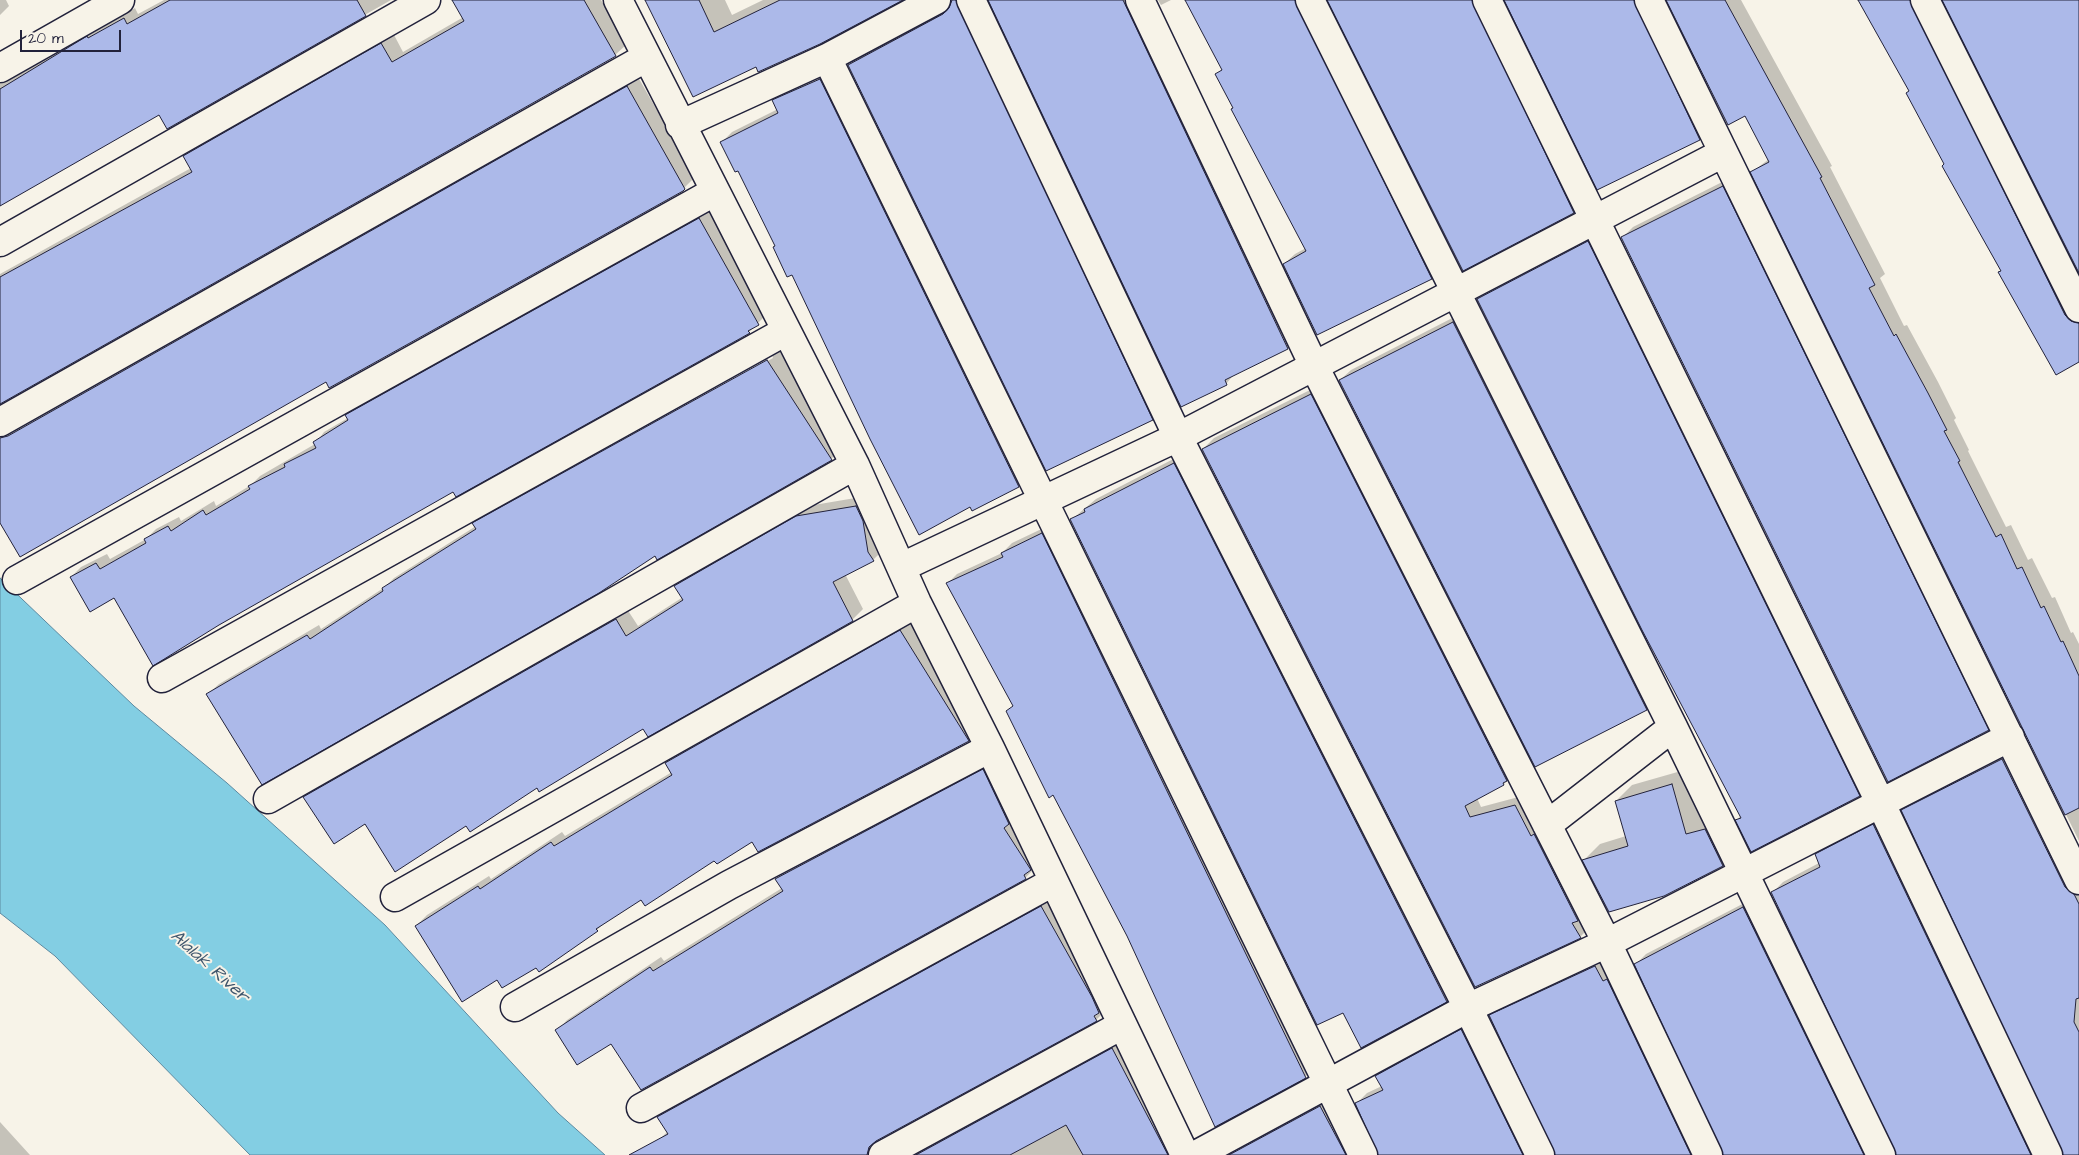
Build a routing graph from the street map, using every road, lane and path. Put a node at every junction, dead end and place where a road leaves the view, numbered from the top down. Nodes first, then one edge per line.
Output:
1 (120, 0) edge
2 (426, 0) edge
3 (618, 0) edge
4 (936, 0) edge
5 (971, 0) edge
6 (1140, 0) edge
7 (1310, 0) edge
8 (1487, 0) edge
9 (1649, 0) edge
10 (1925, 0) edge
11 (90, 8) edge
12 (646, 57) junction
13 (827, 58) junction
14 (0, 68) edge
15 (680, 125) junction
16 (1723, 153) junction
17 (714, 192) junction
18 (1594, 221) junction
19 (0, 242) edge
20 (1454, 291) junction
21 (2079, 308) edge
22 (786, 331) junction
23 (1314, 366) junction
24 (0, 422) edge
25 (1178, 437) junction
26 (855, 465) junction
27 (1044, 501) junction
28 (902, 567) junction
29 (18, 580) dead end
30 (917, 603) junction
31 (162, 678) dead end
32 (1673, 727) junction
33 (2010, 737) junction
34 (990, 748) junction
35 (268, 799) dead end
36 (1881, 804) junction
37 (1547, 825) junction
38 (1744, 872) junction
39 (2079, 880) edge
40 (1052, 882) junction
41 (395, 897) dead end
42 (1607, 943) junction
43 (516, 1007) dead end
44 (1468, 1008) junction
45 (1122, 1025) junction
46 (1327, 1083) junction
47 (641, 1108) dead end
48 (883, 1155) edge
49 (1185, 1155) edge
50 (1196, 1155) edge
51 (1363, 1155) edge
52 (1540, 1155) edge
53 (1708, 1155) edge
54 (1881, 1155) edge
55 (2048, 1155) edge

1 - 11 street
2 - 19 street
3 - 12 street
4 - 13 street
5 - 25 street
6 - 23 street
7 - 20 street
8 - 18 street
9 - 16 street
10 - 21 street
11 - 14 street
12 - 15 street
12 - 24 street
13 - 15 street
13 - 27 street
15 - 17 street
16 - 18 street
16 - 33 street
17 - 22 street
17 - 29 street
18 - 20 street
18 - 36 street
20 - 23 street
20 - 32 street
22 - 26 street
22 - 31 street
23 - 25 street
23 - 37 street
25 - 27 street
25 - 44 street
26 - 28 street
26 - 35 street
27 - 28 street
27 - 46 street
28 - 30 street
30 - 34 street
30 - 41 street
32 - 37 street
32 - 38 street
33 - 36 street
33 - 39 street
34 - 40 street
34 - 43 street
36 - 38 street
36 - 55 street
37 - 42 street
38 - 42 street
38 - 54 street
40 - 45 street
40 - 47 street
42 - 44 street
42 - 53 street
44 - 46 street
44 - 52 street
45 - 48 street
45 - 49 street
46 - 50 street
46 - 51 street

